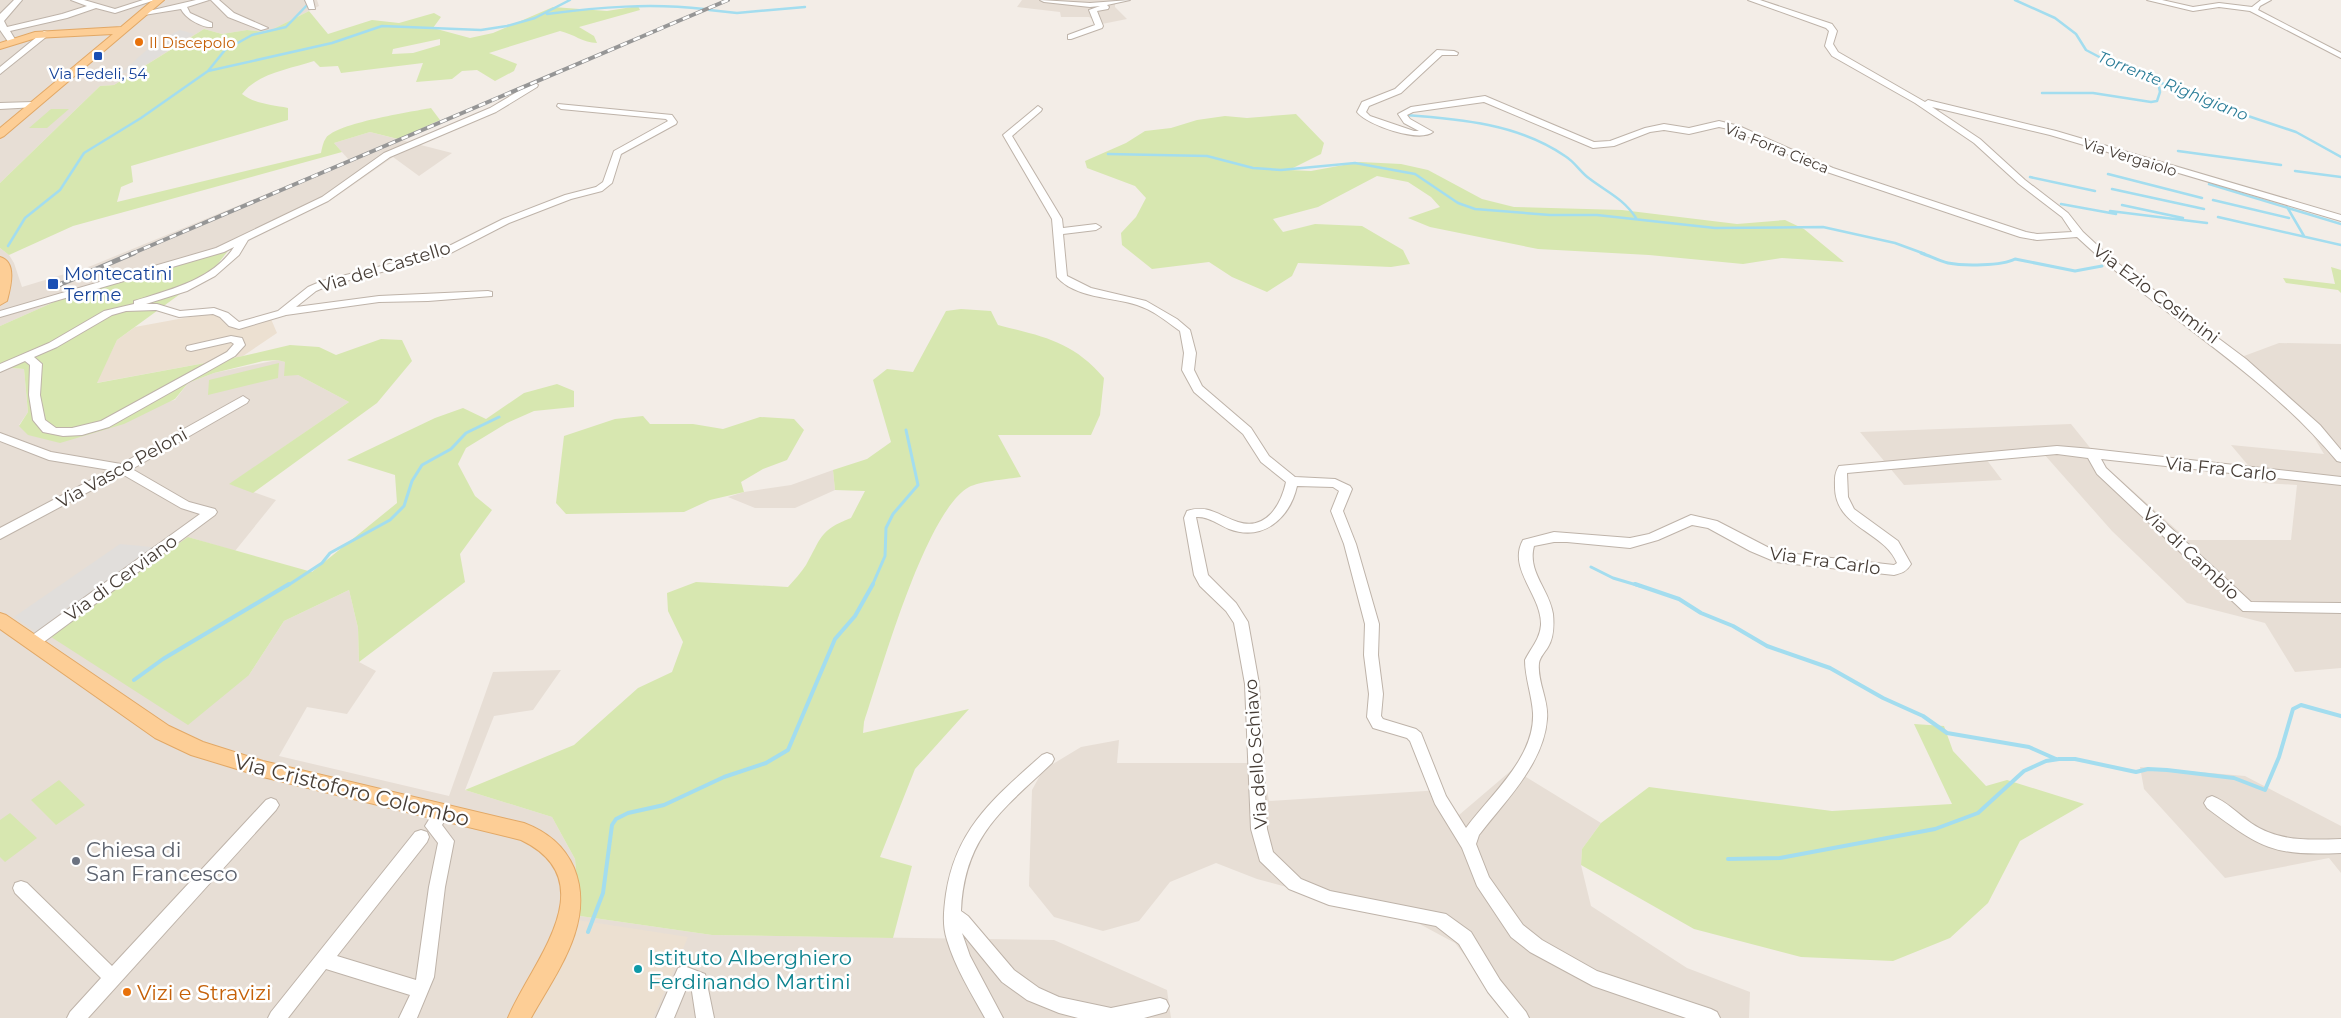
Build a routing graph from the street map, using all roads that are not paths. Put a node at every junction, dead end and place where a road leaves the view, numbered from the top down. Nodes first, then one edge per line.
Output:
1 (18, 0) edge
2 (75, 0) edge
3 (151, 0) edge
4 (159, 0) edge
5 (205, 0) edge
6 (215, 0) edge
7 (1044, 0) edge
8 (1126, 0) edge
9 (1752, 0) edge
10 (2151, 0) edge
11 (2267, 0) edge
12 (1112, 3) junction
13 (97, 5) junction
14 (183, 6) junction
15 (2253, 9) junction
16 (144, 13) junction
17 (209, 25) dead end
18 (264, 28) dead end
19 (4, 30) junction
20 (123, 30) junction
21 (47, 34) junction
22 (1071, 37) dead end
23 (12, 41) junction
24 (0, 46) edge
25 (1454, 53) dead end
26 (2341, 56) edge
27 (0, 71) edge
28 (534, 85) dead end
29 (1918, 100) junction
30 (0, 106) edge
31 (33, 106) junction
32 (561, 106) dead end
33 (1038, 109) dead end
34 (1955, 109) junction
35 (1944, 116) junction
36 (0, 134) edge
37 (2341, 218) edge
38 (1096, 227) dead end
39 (1057, 232) junction
40 (2079, 234) junction
41 (244, 239) junction
42 (0, 261) edge
43 (488, 294) dead end
44 (0, 300) edge
45 (125, 308) junction
46 (282, 313) junction
47 (0, 314) edge
48 (191, 348) dead end
49 (27, 357) junction
50 (0, 368) edge
51 (243, 400) dead end
52 (0, 437) edge
53 (2092, 453) junction
54 (2341, 458) edge
55 (122, 468) junction
56 (1292, 481) junction
57 (2341, 481) edge
58 (0, 534) edge
59 (2341, 608) edge
60 (0, 620) edge
61 (32, 643) junction
62 (1046, 759) dead end
63 (2212, 803) dead end
64 (271, 805) dead end
65 (441, 813) junction
66 (421, 837) dead end
67 (1468, 844) junction
68 (2341, 846) edge
69 (21, 888) dead end
70 (952, 914) junction
71 (323, 960) junction
72 (113, 978) junction
73 (421, 990) junction
74 (1160, 1006) dead end
75 (76, 1018) edge
76 (277, 1018) edge
77 (408, 1018) edge
78 (519, 1018) edge
79 (665, 1018) edge
80 (705, 1018) edge
81 (994, 1018) edge
82 (1520, 1018) edge
83 (1711, 1018) edge

1 - 19 street
2 - 13 street
3 - 13 street
4 - 16 main road
5 - 14 street
6 - 18 street
7 - 12 street
8 - 12 street
9 - 29 street
10 - 15 street
11 - 15 street
12 - 22 street
13 - 19 street
14 - 16 street
14 - 17 street
15 - 26 street
16 - 20 main road
19 - 23 street
20 - 21 main road
20 - 31 main road
21 - 23 main road
21 - 27 street
23 - 24 main road
25 - 40 street, Via Forra Cieca
28 - 41 street
29 - 34 street, Via Vergaiolo
29 - 35 street, Via Ezio Cosimini
30 - 31 street
31 - 36 main road
32 - 46 street, Via del Castello
33 - 39 street
34 - 35 street
34 - 37 street, Via Vergaiolo
35 - 40 street, Via Ezio Cosimini
38 - 39 street
39 - 56 street
40 - 54 street, Via Ezio Cosimini
41 - 45 street
41 - 47 street
42 - 44 main road
43 - 46 street
45 - 46 street, Via del Castello
45 - 49 street, Via del Castello
48 - 49 street
49 - 50 street, Via del Castello
51 - 55 street, Via Vasco Peloni
52 - 55 street
53 - 57 street, Via Fra Carlo
53 - 59 street, Via di Cambio
53 - 67 street, Via Fra Carlo
55 - 58 street, Via Vasco Peloni
55 - 61 street, Via di Cerviano
56 - 67 street
56 - 82 street, Via dello Schiavo
60 - 61 main road, Via Cristoforo Colombo
61 - 65 main road, Via Cristoforo Colombo
62 - 70 street
63 - 68 street
64 - 72 street
65 - 73 street
65 - 78 main road, Via Cristoforo Colombo
66 - 71 street
67 - 83 street
69 - 72 street
70 - 74 street
70 - 81 street
71 - 73 street
71 - 76 street
72 - 75 street
73 - 77 street
79 - 80 street

